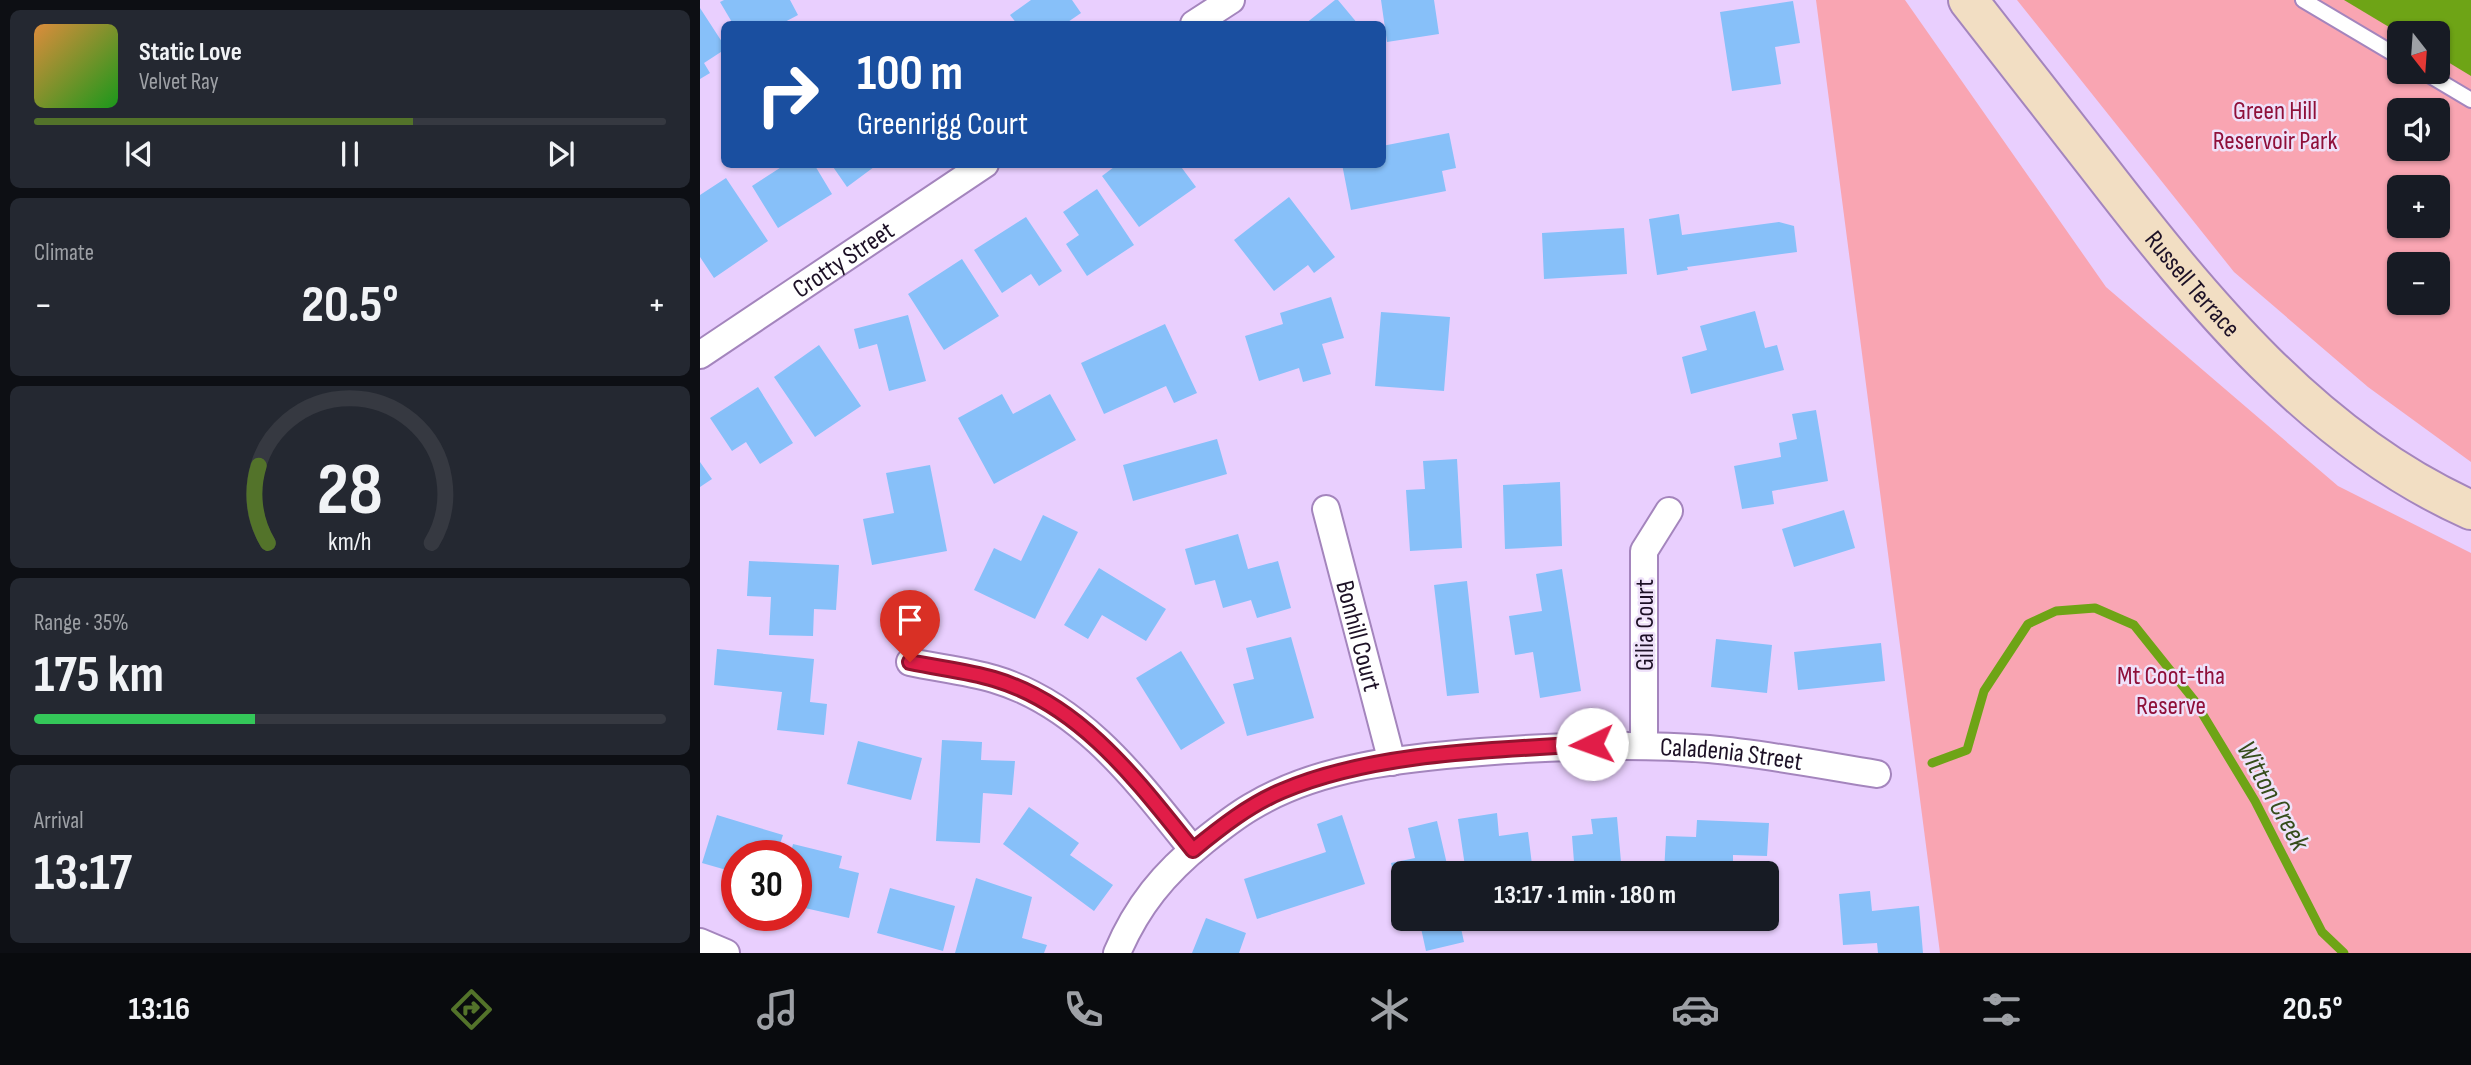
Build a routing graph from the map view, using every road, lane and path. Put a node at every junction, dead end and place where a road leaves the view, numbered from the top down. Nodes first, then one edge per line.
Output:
1 (1231, 0) edge
2 (1968, 0) edge
3 (2303, 0) edge
4 (1199, 21) edge
5 (2387, 50) edge
6 (2444, 84) edge
7 (2471, 100) edge
8 (979, 168) edge
9 (700, 355) edge
10 (1326, 509) dead end
11 (2471, 510) edge
12 (1669, 511) dead end
13 (910, 662) dead end
14 (1644, 746) junction
15 (1392, 762) junction
16 (1877, 774) dead end
17 (1193, 850) junction
18 (700, 942) edge
19 (726, 953) edge
20 (1117, 953) edge

1 - 4 street
2 - 11 main road, Russell Terrace
3 - 5 lane
6 - 7 lane
8 - 9 street, Crotty Street
10 - 15 street, Bonhill Court
12 - 14 street, Gilia Court
13 - 17 street
14 - 15 street, Caladenia Street
14 - 16 street, Caladenia Street
15 - 17 street, Caladenia Street
17 - 20 street, Caladenia Street
18 - 19 street

